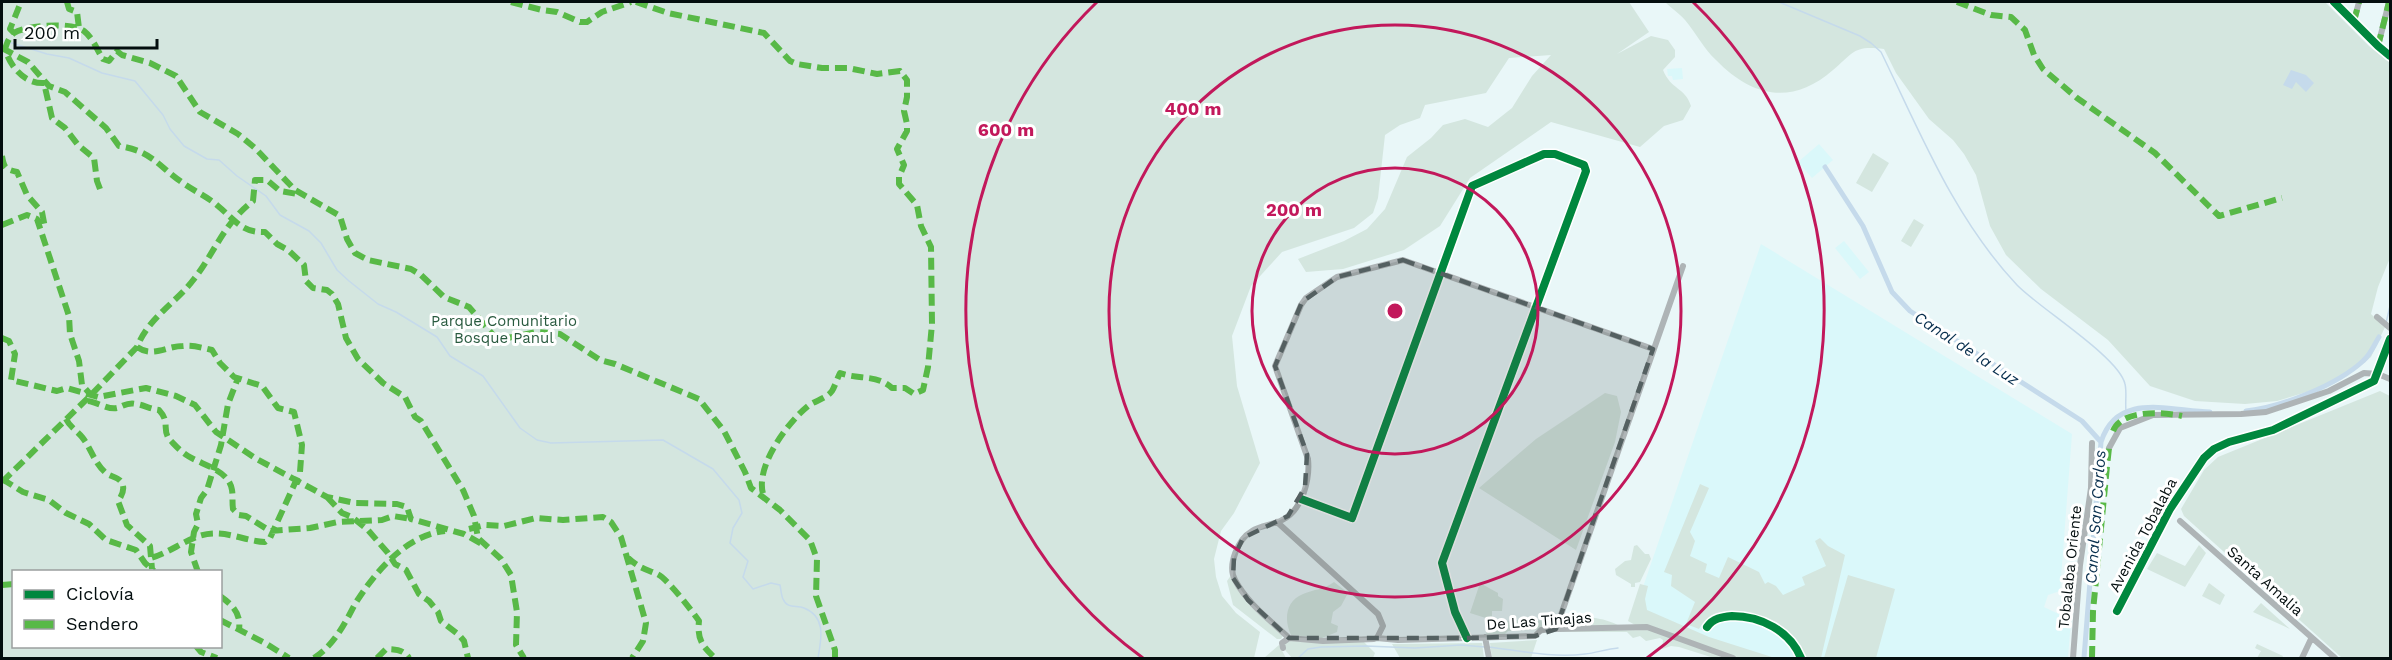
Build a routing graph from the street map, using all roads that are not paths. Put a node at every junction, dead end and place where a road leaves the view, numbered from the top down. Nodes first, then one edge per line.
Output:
1 (2334, 2) edge
2 (2359, 2) edge
3 (2389, 2) edge
4 (2354, 21) junction
5 (2378, 46) junction
6 (2391, 56) edge
7 (1683, 266) dead end
8 (1439, 274) junction
9 (1536, 308) junction
10 (2377, 317) dead end
11 (2391, 328) edge
12 (2391, 339) edge
13 (1653, 349) junction
14 (2378, 374) junction
15 (2391, 379) edge
16 (2092, 443) dead end
17 (2109, 448) dead end
18 (1301, 499) junction
19 (2180, 521) dead end
20 (1277, 522) junction
21 (2117, 611) dead end
22 (1707, 627) dead end
23 (1556, 629) junction
24 (1485, 637) junction
25 (1288, 638) junction
26 (1377, 638) junction
27 (1467, 638) junction
28 (2312, 639) junction
29 (1283, 648) dead end
30 (1489, 658) edge
31 (1733, 658) edge
32 (1801, 658) edge
33 (2073, 658) edge
34 (2302, 658) edge
35 (2335, 658) edge

1 - 4 street
2 - 4 street
3 - 5 street
4 - 5 street
5 - 6 street
7 - 13 street
8 - 9 street
8 - 9 street
8 - 18 street
8 - 18 street
9 - 13 street
9 - 27 street
10 - 11 street
12 - 14 street
13 - 23 street
14 - 15 street
14 - 17 street
14 - 21 street, Avenida Tobalaba
16 - 33 street, Tobalaba Oriente
18 - 20 street
19 - 28 street, Santa Amalia
20 - 25 street
20 - 26 street
22 - 32 street
23 - 24 street, De Las Tinajas
23 - 31 street, De Las Tinajas
24 - 27 street, De Las Tinajas
24 - 30 street
25 - 26 street, De Las Tinajas
25 - 29 street
26 - 27 street, De Las Tinajas
28 - 34 street
28 - 35 street, Santa Amalia

